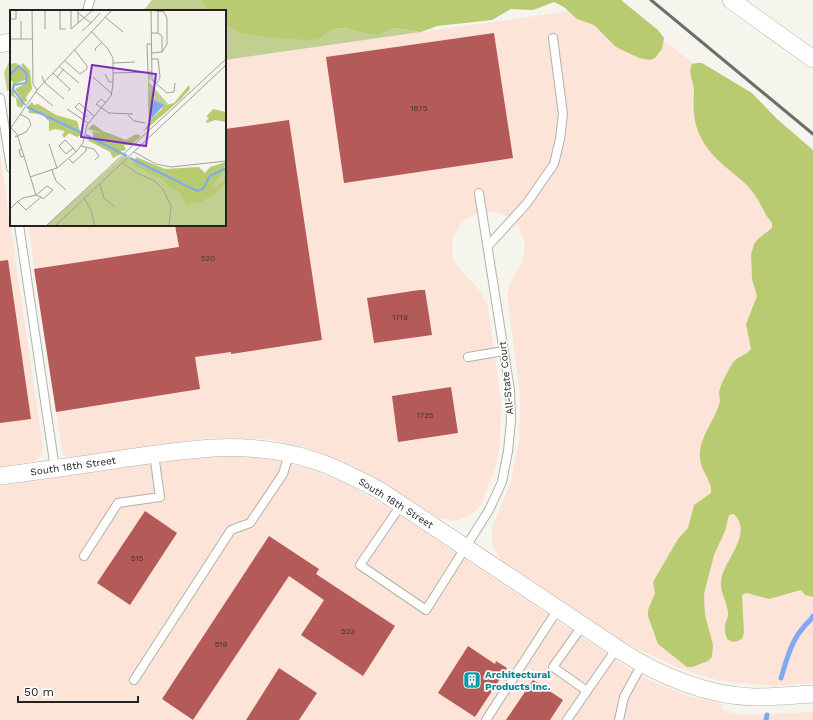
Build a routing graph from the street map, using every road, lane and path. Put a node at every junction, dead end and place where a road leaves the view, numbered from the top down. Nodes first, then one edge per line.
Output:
1 (90, 0) edge
2 (731, 0) edge
3 (87, 10) edge
4 (553, 38) dead end
5 (10, 42) edge
6 (0, 44) edge
7 (813, 59) edge
8 (0, 98) edge
9 (10, 162) edge
10 (479, 193) dead end
11 (19, 226) edge
12 (488, 246) junction
13 (504, 351) junction
14 (468, 357) dead end
15 (154, 454) junction
16 (289, 454) junction
17 (55, 468) junction
18 (0, 476) edge
19 (401, 505) junction
20 (466, 549) junction
21 (84, 556) dead end
22 (558, 609) junction
23 (583, 625) junction
24 (617, 648) junction
25 (642, 664) junction
26 (134, 680) dead end
27 (587, 691) junction
28 (813, 694) edge
29 (486, 720) edge
30 (567, 720) edge
31 (619, 720) edge

1 - 3 lane
2 - 7 street
4 - 12 lane
5 - 6 street
8 - 9 lane
10 - 12 lane, All-State Court
11 - 17 lane
12 - 13 lane, All-State Court
13 - 14 lane
13 - 20 lane, All-State Court
15 - 16 street, South 18th Street
15 - 17 street, South 18th Street
15 - 21 lane
16 - 19 street, South 18th Street
16 - 26 lane
17 - 18 street, South 18th Street
19 - 20 street, South 18th Street
19 - 20 lane, All-State Court
20 - 22 street, South 18th Street
22 - 23 street, South 18th Street
22 - 29 lane
23 - 24 street, South 18th Street
23 - 27 lane
24 - 25 street, South 18th Street
24 - 27 lane
25 - 28 street, South 18th Street
25 - 31 lane
27 - 30 lane

